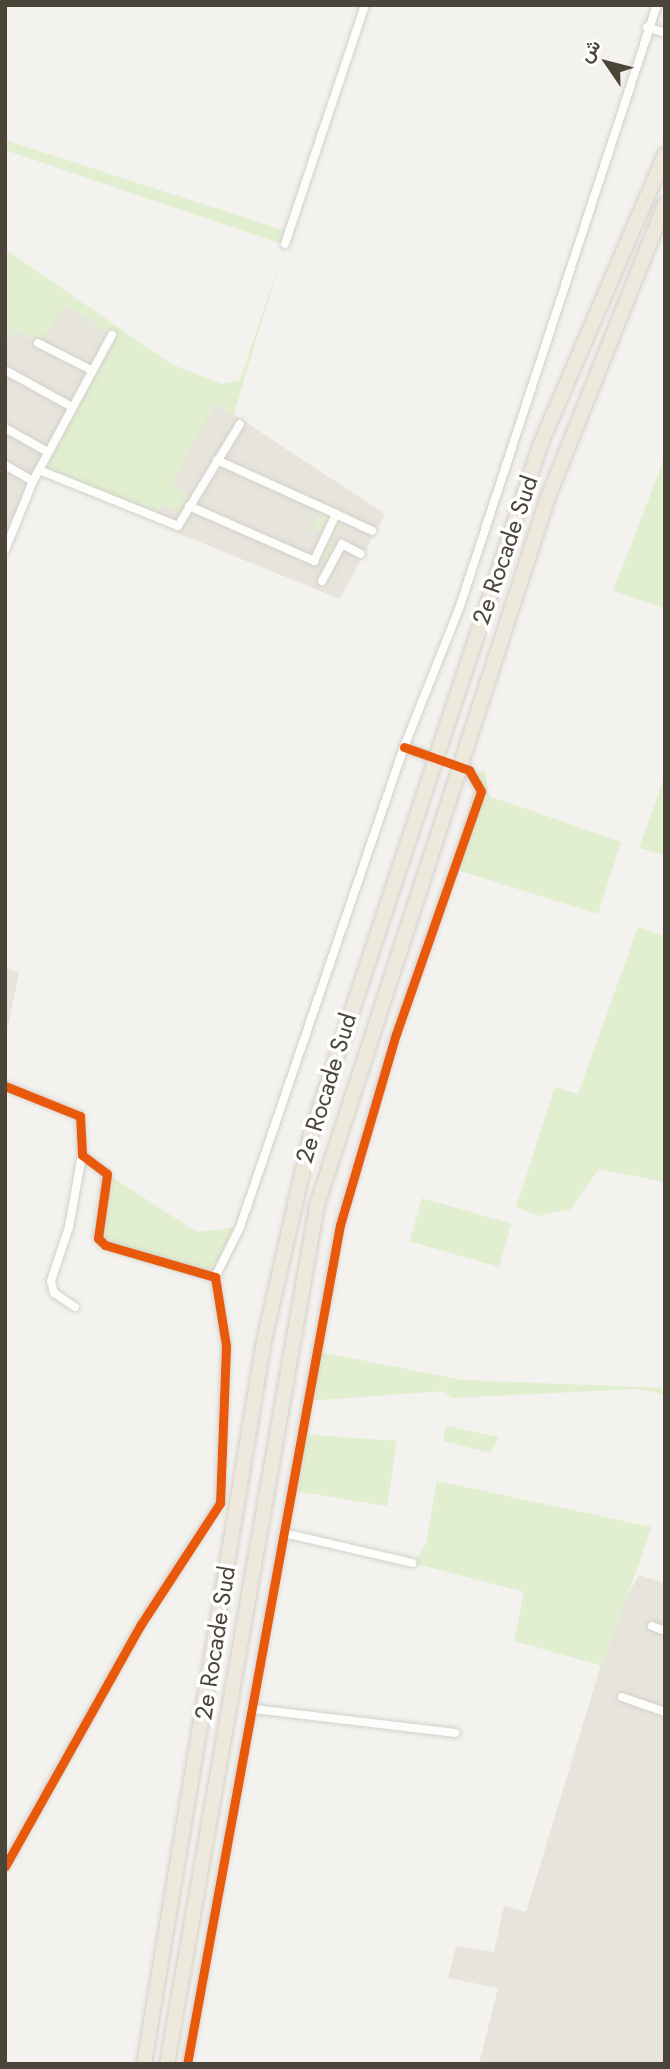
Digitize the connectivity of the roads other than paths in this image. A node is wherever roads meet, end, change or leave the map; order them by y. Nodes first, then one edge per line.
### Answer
1 (365, 5) edge
2 (657, 5) edge
3 (647, 26) junction
4 (665, 33) edge
5 (665, 155) edge
6 (665, 205) edge
7 (285, 244) dead end
8 (111, 335) dead end
9 (38, 343) dead end
10 (5, 370) edge
11 (92, 370) junction
12 (72, 407) junction
13 (240, 424) dead end
14 (5, 428) edge
15 (48, 452) junction
16 (217, 460) junction
17 (5, 465) edge
18 (39, 470) junction
19 (33, 481) junction
20 (189, 506) junction
21 (336, 514) junction
22 (372, 531) dead end
23 (6, 544) edge
24 (361, 554) dead end
25 (316, 557) junction
26 (331, 564) junction
27 (322, 581) dead end
28 (404, 747) junction
29 (426, 755) tunnel mouth
30 (469, 770) dead end
31 (5, 1086) edge
32 (82, 1155) junction
33 (215, 1278) junction
34 (75, 1307) dead end
35 (284, 1533) junction
36 (414, 1563) dead end
37 (652, 1626) dead end
38 (665, 1630) edge
39 (622, 1697) dead end
40 (254, 1709) junction
41 (665, 1712) edge
42 (456, 1733) dead end
43 (5, 1866) edge
44 (144, 2064) edge
45 (167, 2064) edge
46 (187, 2064) edge

1 - 7 street
2 - 3 street
3 - 4 street
3 - 28 street
5 - 44 highway, 2e Rocade Sud
6 - 45 highway, 2e Rocade Sud
8 - 11 street
9 - 11 street
10 - 12 street
11 - 12 street
12 - 15 street
13 - 16 street
14 - 15 street
15 - 18 street
16 - 20 street
16 - 21 street
17 - 19 street
18 - 19 street
18 - 20 street
19 - 23 street
20 - 25 street
21 - 22 street
21 - 25 street
24 - 26 street
25 - 26 street
26 - 27 street
28 - 29 street
28 - 33 street
30 - 35 street
31 - 32 street
32 - 33 street
32 - 34 street
33 - 43 street
35 - 36 street
35 - 40 street
37 - 38 street
39 - 41 street
40 - 42 street
40 - 46 street

